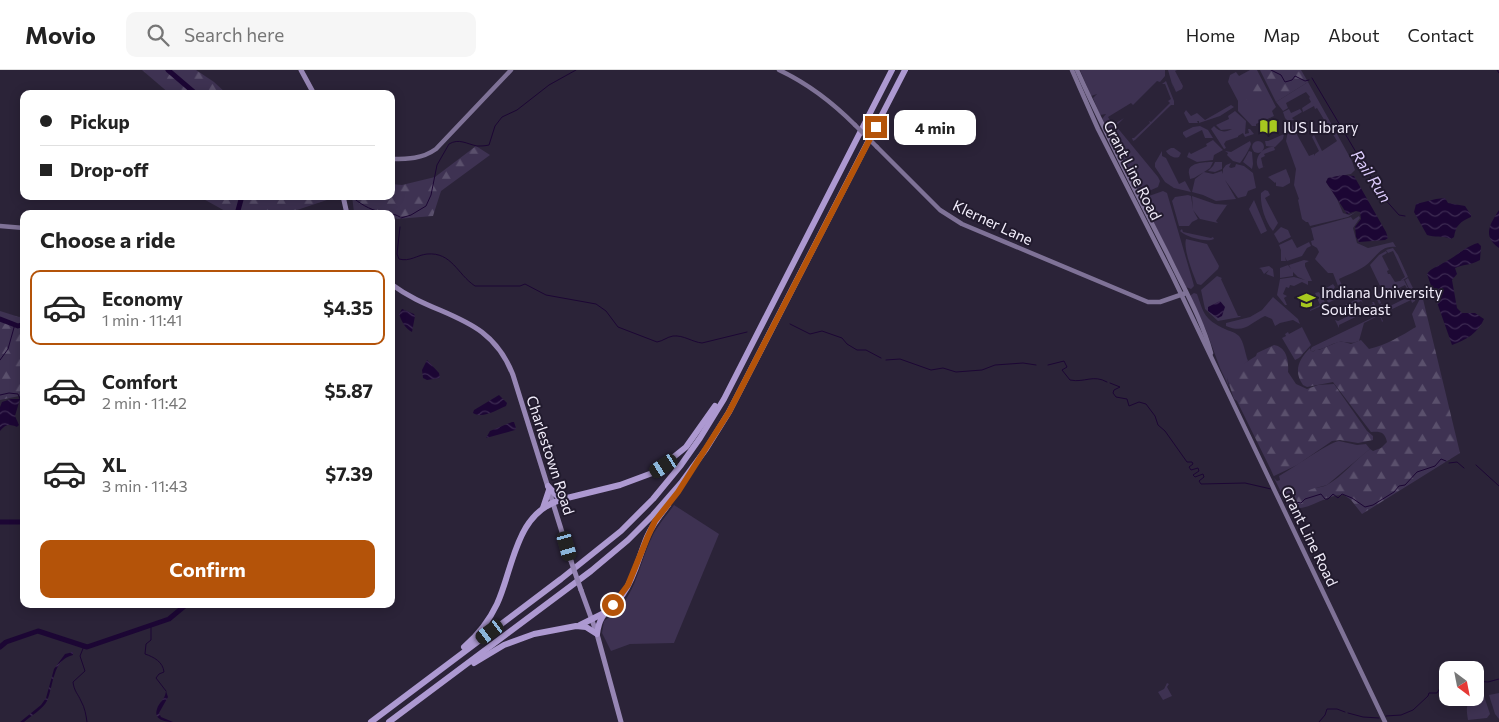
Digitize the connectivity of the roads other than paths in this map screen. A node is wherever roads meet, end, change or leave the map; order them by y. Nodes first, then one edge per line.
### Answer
1 (301, 70) edge
2 (511, 70) edge
3 (779, 70) edge
4 (892, 70) edge
5 (905, 70) edge
6 (909, 70) edge
7 (1072, 70) edge
8 (1077, 70) edge
9 (312, 90) edge
10 (891, 97) junction
11 (395, 159) edge
12 (0, 226) edge
13 (20, 228) edge
14 (395, 287) edge
15 (1184, 294) junction
16 (749, 350) junction
17 (694, 467) junction
18 (549, 488) junction
19 (567, 498) junction
20 (553, 503) junction
21 (542, 510) junction
22 (605, 612) junction
23 (591, 620) junction
24 (576, 626) junction
25 (597, 634) junction
26 (414, 689) junction
27 (399, 715) junction
28 (370, 722) edge
29 (389, 722) edge
30 (621, 722) edge
31 (1385, 722) edge

1 - 9 main road
2 - 11 main road
3 - 15 main road, Klerner Lane, bridge
4 - 16 highway
5 - 10 highway
6 - 10 highway
7 - 15 main road, Grant Line Road
8 - 15 main road, Grant Line Road
10 - 17 highway
12 - 13 main road
14 - 18 main road, Charlestown Road
15 - 31 main road, Grant Line Road
16 - 19 highway
16 - 26 highway
17 - 22 highway
17 - 27 highway
18 - 19 highway
18 - 20 main road, Charlestown Road
18 - 21 highway
19 - 20 highway
20 - 21 highway
20 - 23 main road, Charlestown Road, bridge
21 - 26 highway
22 - 23 highway
22 - 25 highway
23 - 24 highway
23 - 25 main road, Charlestown Road
24 - 25 highway
24 - 27 highway
25 - 30 main road, Charlestown Road
26 - 28 highway
27 - 29 highway

